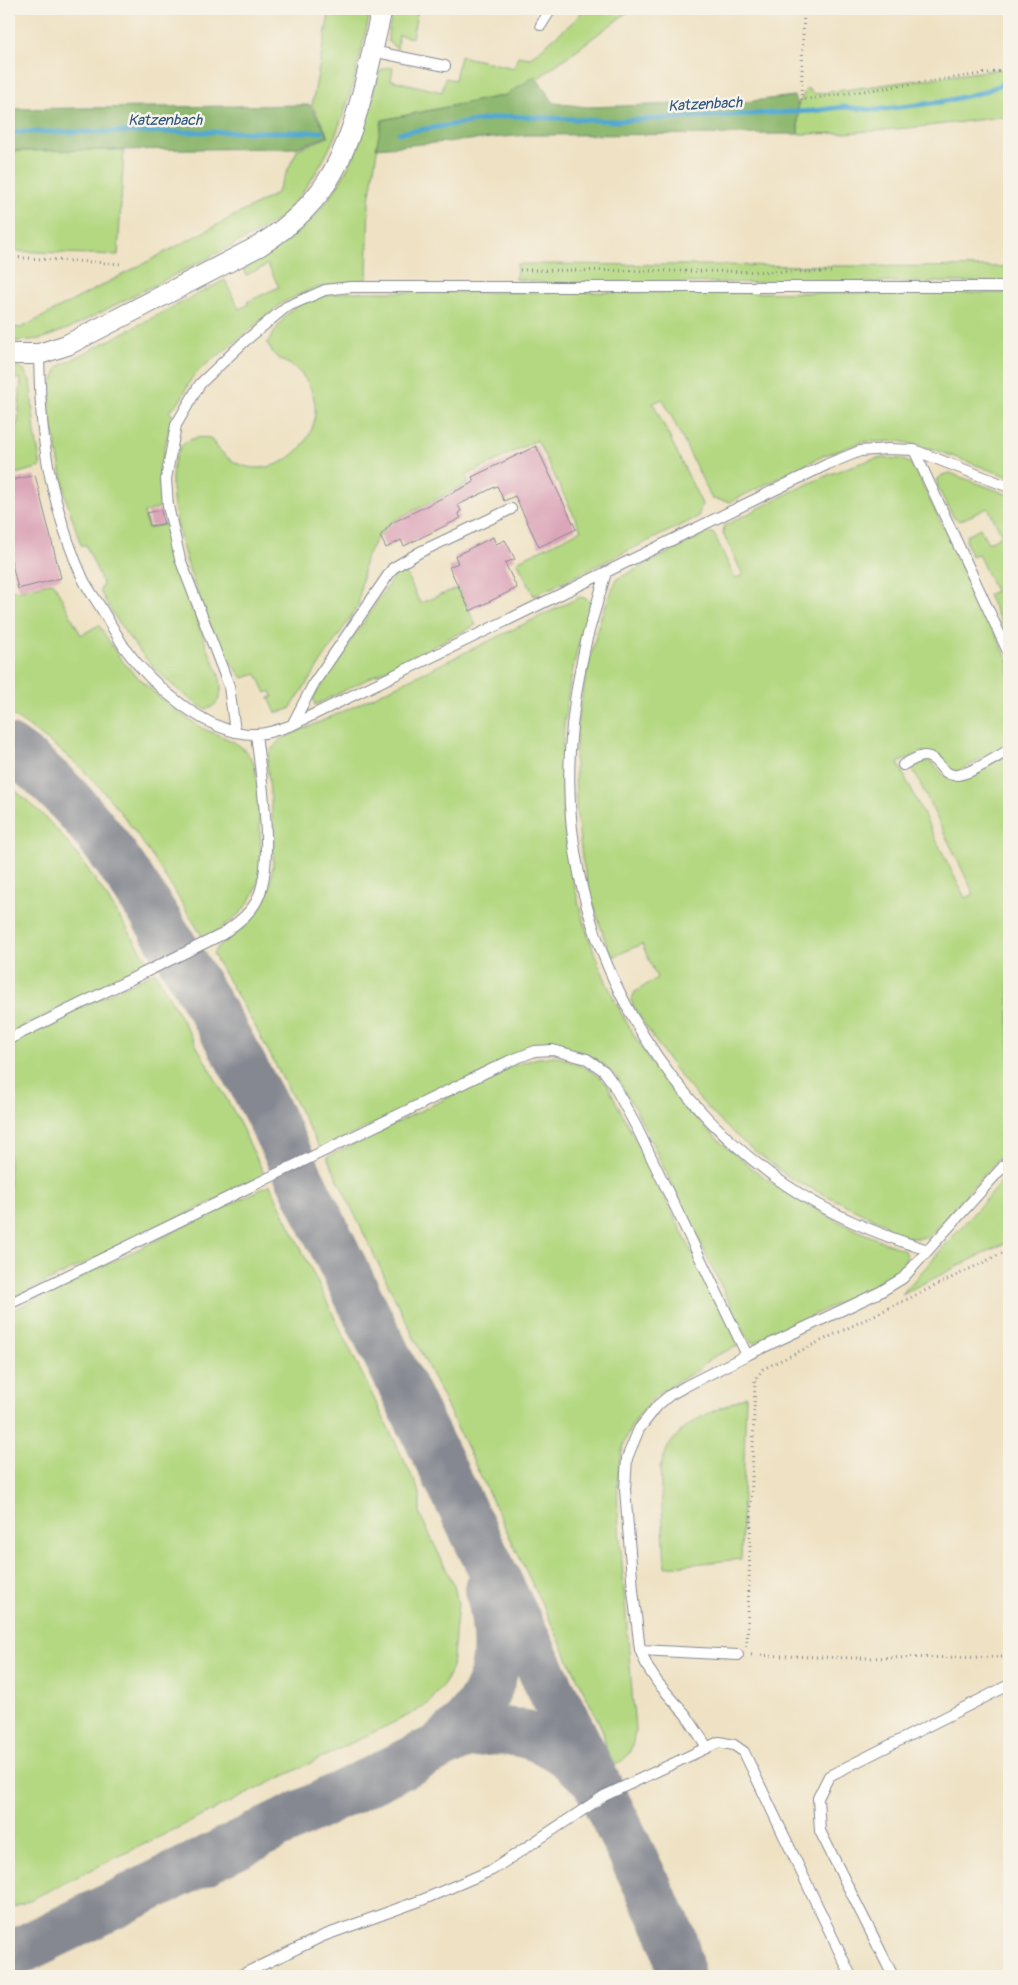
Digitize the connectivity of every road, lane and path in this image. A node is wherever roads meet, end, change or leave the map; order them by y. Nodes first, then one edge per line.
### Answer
1 (382, 9) edge
2 (551, 9) edge
3 (804, 9) edge
4 (541, 25) dead end
5 (372, 51) junction
6 (445, 66) dead end
7 (1009, 70) edge
8 (9, 257) edge
9 (122, 264) dead end
10 (520, 270) dead end
11 (839, 272) dead end
12 (1009, 287) edge
13 (9, 354) edge
14 (39, 354) junction
15 (914, 450) junction
16 (1009, 487) edge
17 (511, 509) dead end
18 (606, 572) junction
19 (1009, 654) edge
20 (292, 725) junction
21 (235, 732) junction
22 (256, 734) junction
23 (1009, 750) edge
24 (903, 765) dead end
25 (9, 1039) edge
26 (1009, 1160) edge
27 (928, 1250) junction
28 (1009, 1250) edge
29 (9, 1304) edge
30 (747, 1355) junction
31 (640, 1650) junction
32 (738, 1655) dead end
33 (1009, 1657) edge
34 (1009, 1685) edge
35 (707, 1747) junction
36 (239, 1976) edge
37 (851, 1976) edge
38 (893, 1976) edge

1 - 5 street
2 - 4 lane
3 - 7 path
5 - 6 lane
5 - 14 street
8 - 9 path
10 - 11 path
12 - 21 lane
13 - 14 street
14 - 21 lane
15 - 16 lane
15 - 18 lane
15 - 19 lane
17 - 20 lane
18 - 20 lane
18 - 27 lane
20 - 22 lane
21 - 22 lane
22 - 25 lane
23 - 24 lane
26 - 27 lane
27 - 30 lane
28 - 33 path
29 - 30 lane
30 - 31 lane
31 - 32 lane
31 - 35 lane
34 - 38 lane
35 - 36 lane
35 - 37 lane

